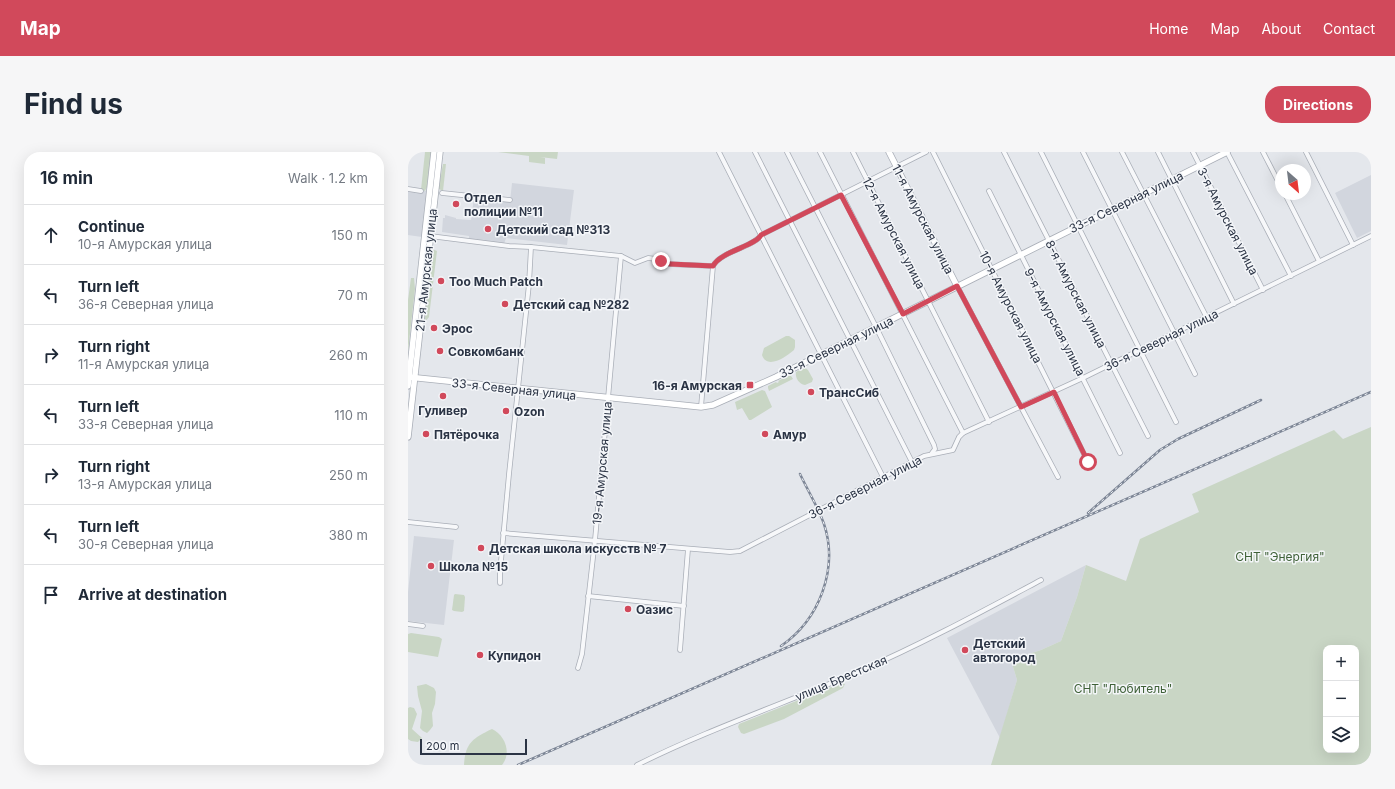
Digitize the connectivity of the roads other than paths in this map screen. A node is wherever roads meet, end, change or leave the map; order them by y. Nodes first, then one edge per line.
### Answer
1 (434, 152) edge
2 (440, 152) edge
3 (719, 152) edge
4 (755, 152) edge
5 (787, 152) edge
6 (820, 152) edge
7 (853, 152) edge
8 (889, 152) edge
9 (926, 152) edge
10 (933, 152) edge
11 (1004, 152) edge
12 (1042, 152) edge
13 (1082, 152) edge
14 (1122, 152) edge
15 (1158, 152) edge
16 (1193, 152) edge
17 (1227, 152) edge
18 (1263, 152) edge
19 (1306, 152) edge
20 (1200, 165) junction
21 (897, 167) junction
22 (1275, 175) edge
23 (1172, 179) junction
24 (868, 181) junction
25 (408, 189) edge
26 (420, 191) dead end
27 (989, 191) dead end
28 (442, 193) dead end
29 (1143, 194) junction
30 (841, 195) junction
31 (510, 200) dead end
32 (1288, 200) edge
33 (815, 208) junction
34 (1111, 209) junction
35 (789, 220) junction
36 (1078, 225) junction
37 (761, 235) junction
38 (430, 236) junction
39 (1371, 236) edge
40 (1049, 240) junction
41 (1353, 245) junction
42 (531, 247) junction
43 (1020, 254) junction
44 (621, 256) junction
45 (1319, 261) junction
46 (713, 266) junction
47 (991, 269) junction
48 (1291, 276) junction
49 (957, 286) junction
50 (1262, 290) junction
51 (928, 301) junction
52 (1234, 304) junction
53 (903, 314) junction
54 (1207, 318) junction
55 (876, 327) junction
56 (1175, 333) junction
57 (849, 340) junction
58 (1141, 349) junction
59 (822, 354) junction
60 (1112, 364) junction
61 (1195, 374) dead end
62 (411, 378) edge
63 (1083, 378) junction
64 (408, 386) edge
65 (518, 389) junction
66 (1054, 392) junction
67 (608, 398) junction
68 (701, 407) junction
69 (1021, 407) junction
70 (409, 422) edge
71 (989, 422) junction
72 (1176, 422) dead end
73 (962, 433) junction
74 (1148, 436) dead end
75 (408, 437) edge
76 (932, 453) junction
77 (1120, 453) dead end
78 (912, 462) junction
79 (1088, 462) dead end
80 (883, 477) junction
81 (1058, 477) dead end
82 (408, 522) edge
83 (456, 527) dead end
84 (503, 532) junction
85 (595, 540) junction
86 (688, 548) junction
87 (1041, 580) dead end
88 (500, 584) dead end
89 (588, 596) junction
90 (684, 606) junction
91 (408, 624) edge
92 (423, 626) dead end
93 (680, 650) dead end
94 (578, 668) dead end
95 (637, 765) edge

1 - 62 street, 21-я Амурская улица
2 - 38 street, 21-я Амурская улица
3 - 37 street
4 - 35 street
5 - 33 street
6 - 30 street
7 - 24 street, 12-я Амурская улица
8 - 21 street, 11-я Амурская улица
9 - 21 street
10 - 47 street, 10-я Амурская улица
11 - 40 street, 8-я Амурская улица
12 - 36 street
13 - 34 street
14 - 29 street
15 - 23 street
16 - 20 street, 3-я Амурская улица
17 - 20 street, 33-я Северная улица
17 - 48 street
18 - 22 street
19 - 41 street
20 - 23 street, 33-я Северная улица
20 - 50 street, 3-я Амурская улица
21 - 24 street
21 - 49 street, 11-я Амурская улица
23 - 29 street, 33-я Северная улица
23 - 52 street
24 - 30 street
24 - 51 street, 12-я Амурская улица
25 - 26 street
27 - 43 street, 9-я Амурская улица
28 - 31 street
29 - 34 street, 33-я Северная улица
29 - 54 street
30 - 33 street
30 - 53 street
32 - 45 street
33 - 35 street
33 - 55 street
34 - 36 street, 33-я Северная улица
34 - 56 street
35 - 37 street
35 - 57 street
36 - 40 street, 33-я Северная улица
36 - 58 street
37 - 46 street
37 - 59 street
38 - 42 street
38 - 62 street, 21-я Амурская улица
39 - 41 street, 36-я Северная улица
40 - 43 street, 33-я Северная улица
40 - 60 street, 8-я Амурская улица
41 - 45 street, 36-я Северная улица
42 - 44 street
42 - 65 street
43 - 47 street, 33-я Северная улица
43 - 63 street, 9-я Амурская улица
44 - 46 street
44 - 67 street, 19-я Амурская улица
45 - 48 street, 36-я Северная улица
46 - 68 street
47 - 49 street, 33-я Северная улица
47 - 66 street, 10-я Амурская улица
48 - 50 street, 36-я Северная улица
49 - 51 street, 33-я Северная улица
49 - 69 street, 11-я Амурская улица
50 - 52 street, 36-я Северная улица
51 - 53 street, 33-я Северная улица
51 - 71 street, 12-я Амурская улица
52 - 54 street, 36-я Северная улица
53 - 55 street, 33-я Северная улица
53 - 73 street
54 - 56 street, 36-я Северная улица
55 - 57 street, 33-я Северная улица
55 - 76 street
56 - 58 street, 36-я Северная улица
56 - 61 street
57 - 59 street, 33-я Северная улица
57 - 78 street
58 - 60 street, 36-я Северная улица
58 - 72 street
59 - 68 street, 33-я Северная улица
59 - 80 street
60 - 63 street, 36-я Северная улица
60 - 74 street, 8-я Амурская улица
62 - 64 street, 21-я Амурская улица
62 - 65 street, 33-я Северная улица
62 - 70 street, 21-я Амурская улица
63 - 66 street, 36-я Северная улица
63 - 77 street, 9-я Амурская улица
65 - 67 street, 33-я Северная улица
65 - 84 street
66 - 69 street, 36-я Северная улица
66 - 79 street, 10-я Амурская улица
67 - 68 street, 33-я Северная улица
67 - 85 street, 19-я Амурская улица
69 - 71 street, 36-я Северная улица
69 - 81 street, 11-я Амурская улица
70 - 75 street, 21-я Амурская улица
71 - 73 street, 36-я Северная улица
73 - 76 street, 36-я Северная улица
76 - 78 street, 36-я Северная улица
78 - 80 street, 36-я Северная улица
80 - 86 street, 36-я Северная улица
82 - 83 street
84 - 85 street, 36-я Северная улица
84 - 88 street
85 - 86 street, 36-я Северная улица
85 - 89 street, 19-я Амурская улица
86 - 90 street
87 - 95 street, улица Брестская
89 - 90 street
89 - 94 street, 19-я Амурская улица
90 - 93 street
91 - 92 street

